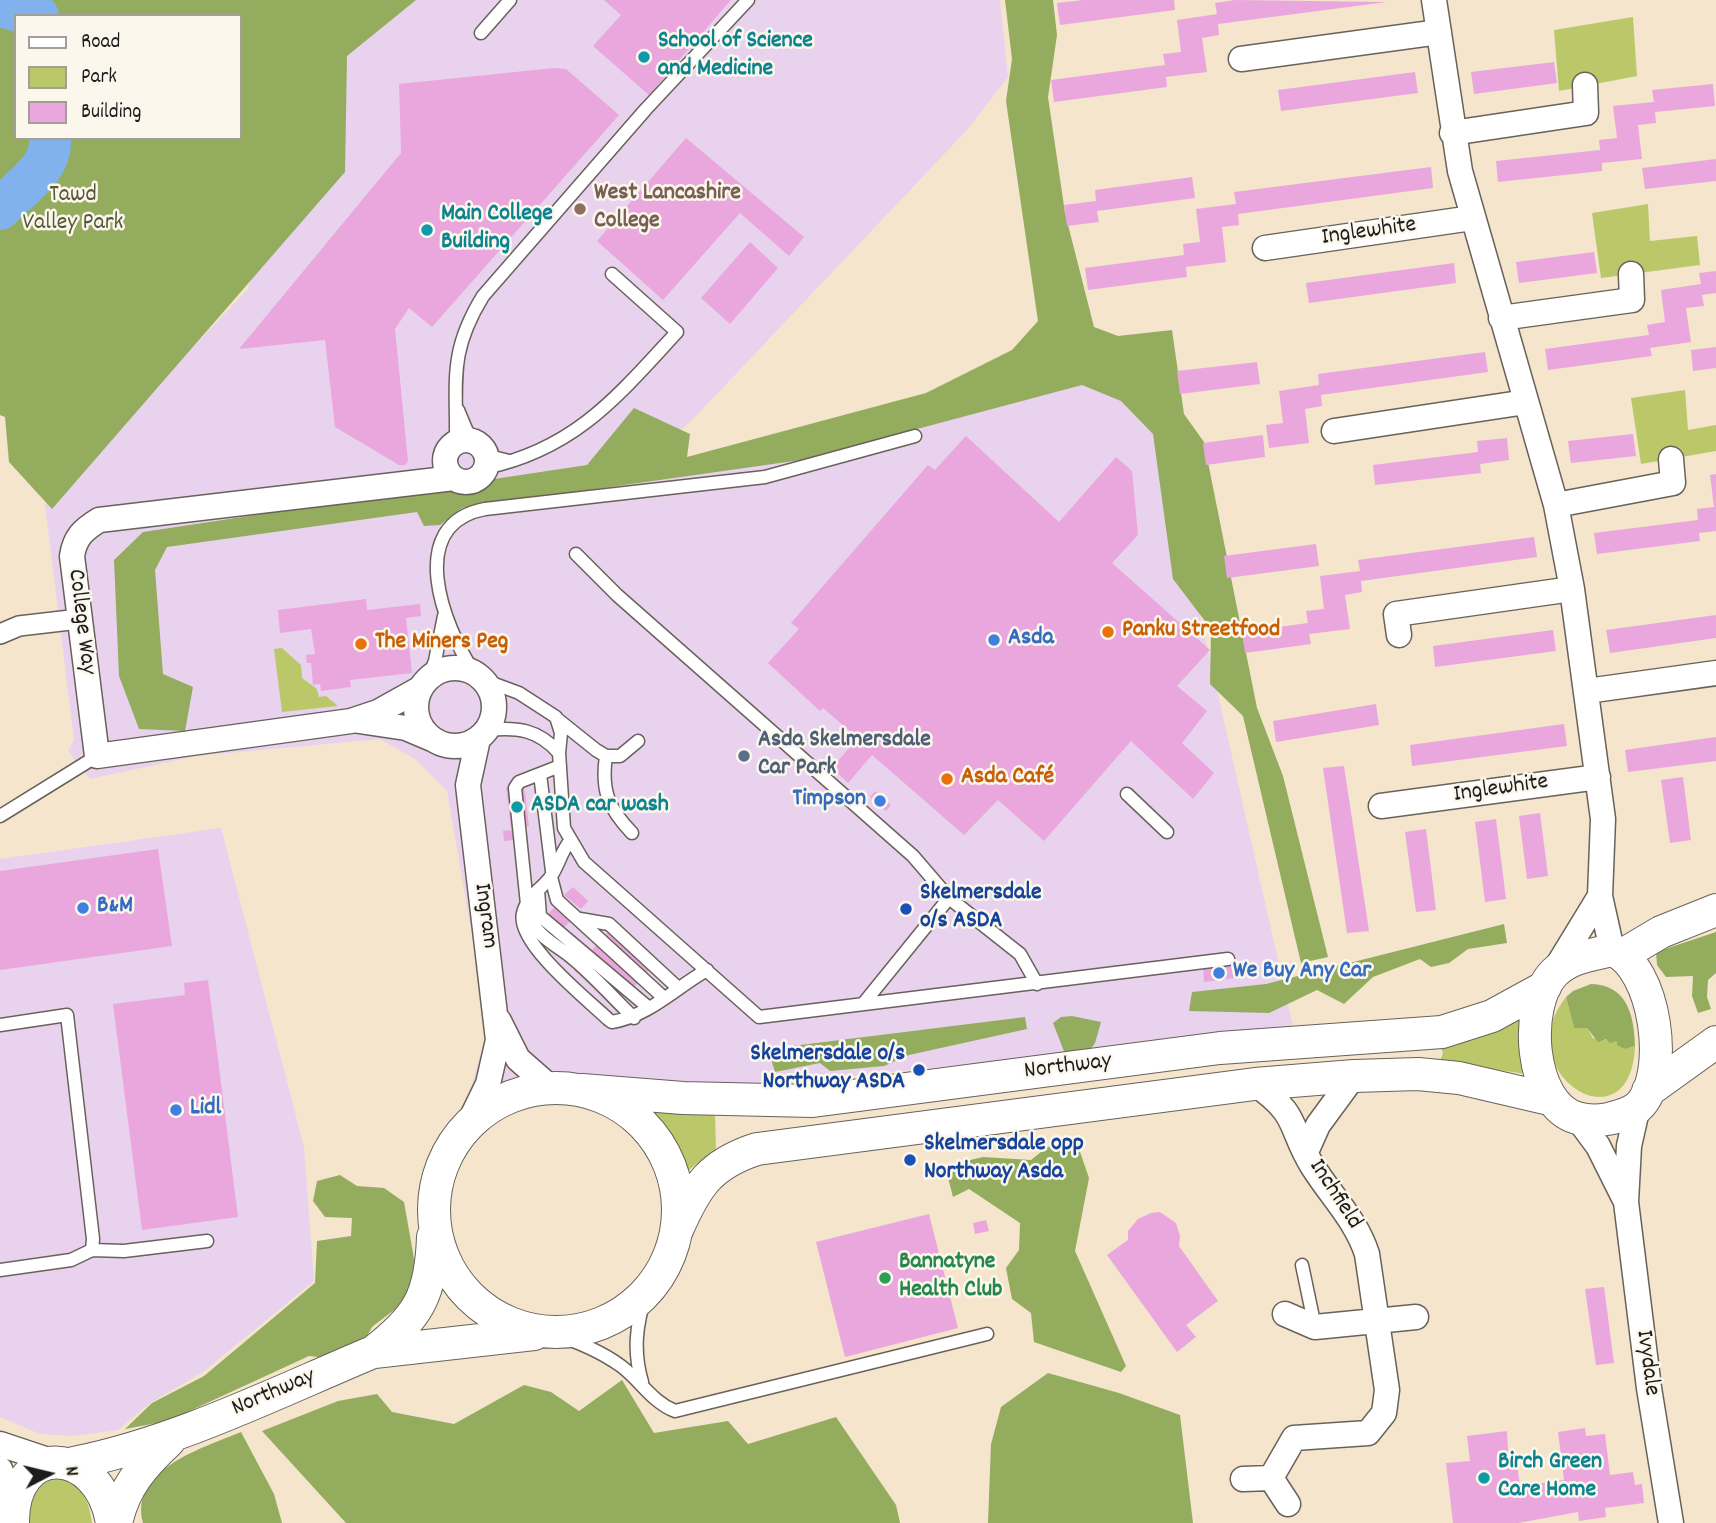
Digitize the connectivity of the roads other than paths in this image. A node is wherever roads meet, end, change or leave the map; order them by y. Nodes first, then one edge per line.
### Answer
1 (510, 0) edge
2 (748, 0) edge
3 (1434, 0) edge
4 (1439, 32) junction
5 (481, 33) dead end
6 (1241, 59) dead end
7 (1585, 85) dead end
8 (1452, 133) junction
9 (1472, 218) junction
10 (1265, 248) dead end
11 (612, 274) dead end
12 (1631, 274) dead end
13 (1501, 318) junction
14 (1525, 402) junction
15 (1334, 431) dead end
16 (915, 436) dead end
17 (466, 458) junction
18 (1671, 458) dead end
19 (1556, 505) junction
20 (576, 554) dead end
21 (1572, 589) junction
22 (444, 616) junction
23 (79, 619) junction
24 (0, 634) edge
25 (1399, 635) dead end
26 (1716, 673) edge
27 (479, 676) junction
28 (424, 684) junction
29 (1587, 691) junction
30 (556, 718) junction
31 (351, 721) junction
32 (482, 735) junction
33 (638, 741) dead end
34 (438, 742) junction
35 (606, 756) junction
36 (97, 757) junction
37 (560, 759) junction
38 (540, 774) junction
39 (1598, 777) junction
40 (1127, 794) dead end
41 (1395, 797) dead end
42 (470, 815) junction
43 (0, 816) edge
44 (1167, 832) dead end
45 (632, 833) dead end
46 (570, 841) junction
47 (552, 876) junction
48 (533, 894) junction
49 (1600, 896) junction
50 (949, 898) junction
51 (1716, 910) edge
52 (578, 919) junction
53 (1618, 952) junction
54 (1228, 959) dead end
55 (708, 970) junction
56 (1549, 981) junction
57 (1037, 984) junction
58 (677, 987) junction
59 (664, 998) junction
60 (863, 1004) junction
61 (649, 1008) junction
62 (498, 1017) junction
63 (634, 1018) junction
64 (0, 1025) edge
65 (1716, 1042) edge
66 (1354, 1076) junction
67 (1255, 1084) junction
68 (551, 1088) junction
69 (582, 1090) junction
70 (1549, 1098) junction
71 (1643, 1099) junction
72 (1578, 1119) junction
73 (468, 1125) junction
74 (1306, 1152) junction
75 (1626, 1202) junction
76 (434, 1219) junction
77 (677, 1230) junction
78 (206, 1241) dead end
79 (92, 1250) junction
80 (1302, 1265) dead end
81 (0, 1270) edge
82 (646, 1294) junction
83 (1285, 1314) dead end
84 (1416, 1317) dead end
85 (1377, 1321) junction
86 (1315, 1327) junction
87 (547, 1333) junction
88 (986, 1334) dead end
89 (373, 1353) junction
90 (642, 1383) junction
91 (178, 1434) junction
92 (0, 1444) edge
93 (66, 1463) junction
94 (0, 1469) edge
95 (1271, 1478) junction
96 (1243, 1479) dead end
97 (1288, 1504) dead end
98 (10, 1516) edge
99 (114, 1523) edge
100 (1671, 1523) edge

1 - 5 lane
2 - 17 lane
3 - 4 street
4 - 6 street
4 - 8 street
7 - 8 street
8 - 9 street
9 - 10 street, Inglewhite
9 - 13 street
11 - 17 lane
12 - 13 street
13 - 14 street
14 - 15 street
14 - 19 street
16 - 22 lane
17 - 23 street, College Way
18 - 19 street
19 - 21 street
20 - 50 lane
21 - 25 street
21 - 29 street
22 - 27 lane
22 - 28 lane
23 - 24 street
23 - 36 street, College Way
26 - 29 street
27 - 28 street
27 - 30 lane
27 - 32 street
28 - 31 street
28 - 34 street
29 - 39 street
30 - 35 lane
30 - 37 lane
31 - 34 street
31 - 36 street
32 - 34 street
32 - 37 lane
32 - 42 street, Ingram
33 - 35 lane
34 - 42 street, Ingram
35 - 45 lane
36 - 43 lane
37 - 38 lane
37 - 46 lane
38 - 47 lane
38 - 48 lane
39 - 41 street, Inglewhite
39 - 49 street
40 - 44 lane
42 - 62 street, Ingram
46 - 47 lane
46 - 55 lane
47 - 48 lane
47 - 52 lane
48 - 61 lane
48 - 63 lane
48 - 63 lane
49 - 53 street
49 - 56 street
50 - 57 lane
50 - 60 lane
51 - 53 street
52 - 58 lane
52 - 59 lane
53 - 56 street
53 - 71 street
54 - 57 lane
55 - 58 lane
55 - 60 lane
56 - 69 street, Northway
56 - 70 street
57 - 60 lane
58 - 59 lane
59 - 61 lane
61 - 63 lane
62 - 68 street, Ingram
62 - 73 street, Ingram
64 - 79 lane
65 - 71 street
66 - 67 street, Northway
66 - 70 street, Northway
66 - 74 street, Inchfield
67 - 74 street, Inchfield
67 - 77 street, Northway
68 - 69 street
68 - 73 street
69 - 77 street
70 - 72 street
71 - 72 street
71 - 75 street, Ivydale
72 - 75 street, Ivydale
73 - 76 street
74 - 85 street, Inchfield
75 - 100 street, Ivydale
76 - 87 street
76 - 89 street, Northway
77 - 82 street
78 - 79 lane
79 - 81 lane
80 - 86 lane
82 - 87 street
82 - 90 lane
83 - 86 street
84 - 85 street
85 - 86 street
85 - 95 street, Inchfield
87 - 89 street, Northway
87 - 90 lane
88 - 90 lane
89 - 91 street, Northway
91 - 93 street, Northway
91 - 99 street, Northway
92 - 93 street
93 - 98 street, Northway
93 - 99 street
94 - 98 street
95 - 96 street
95 - 97 street

